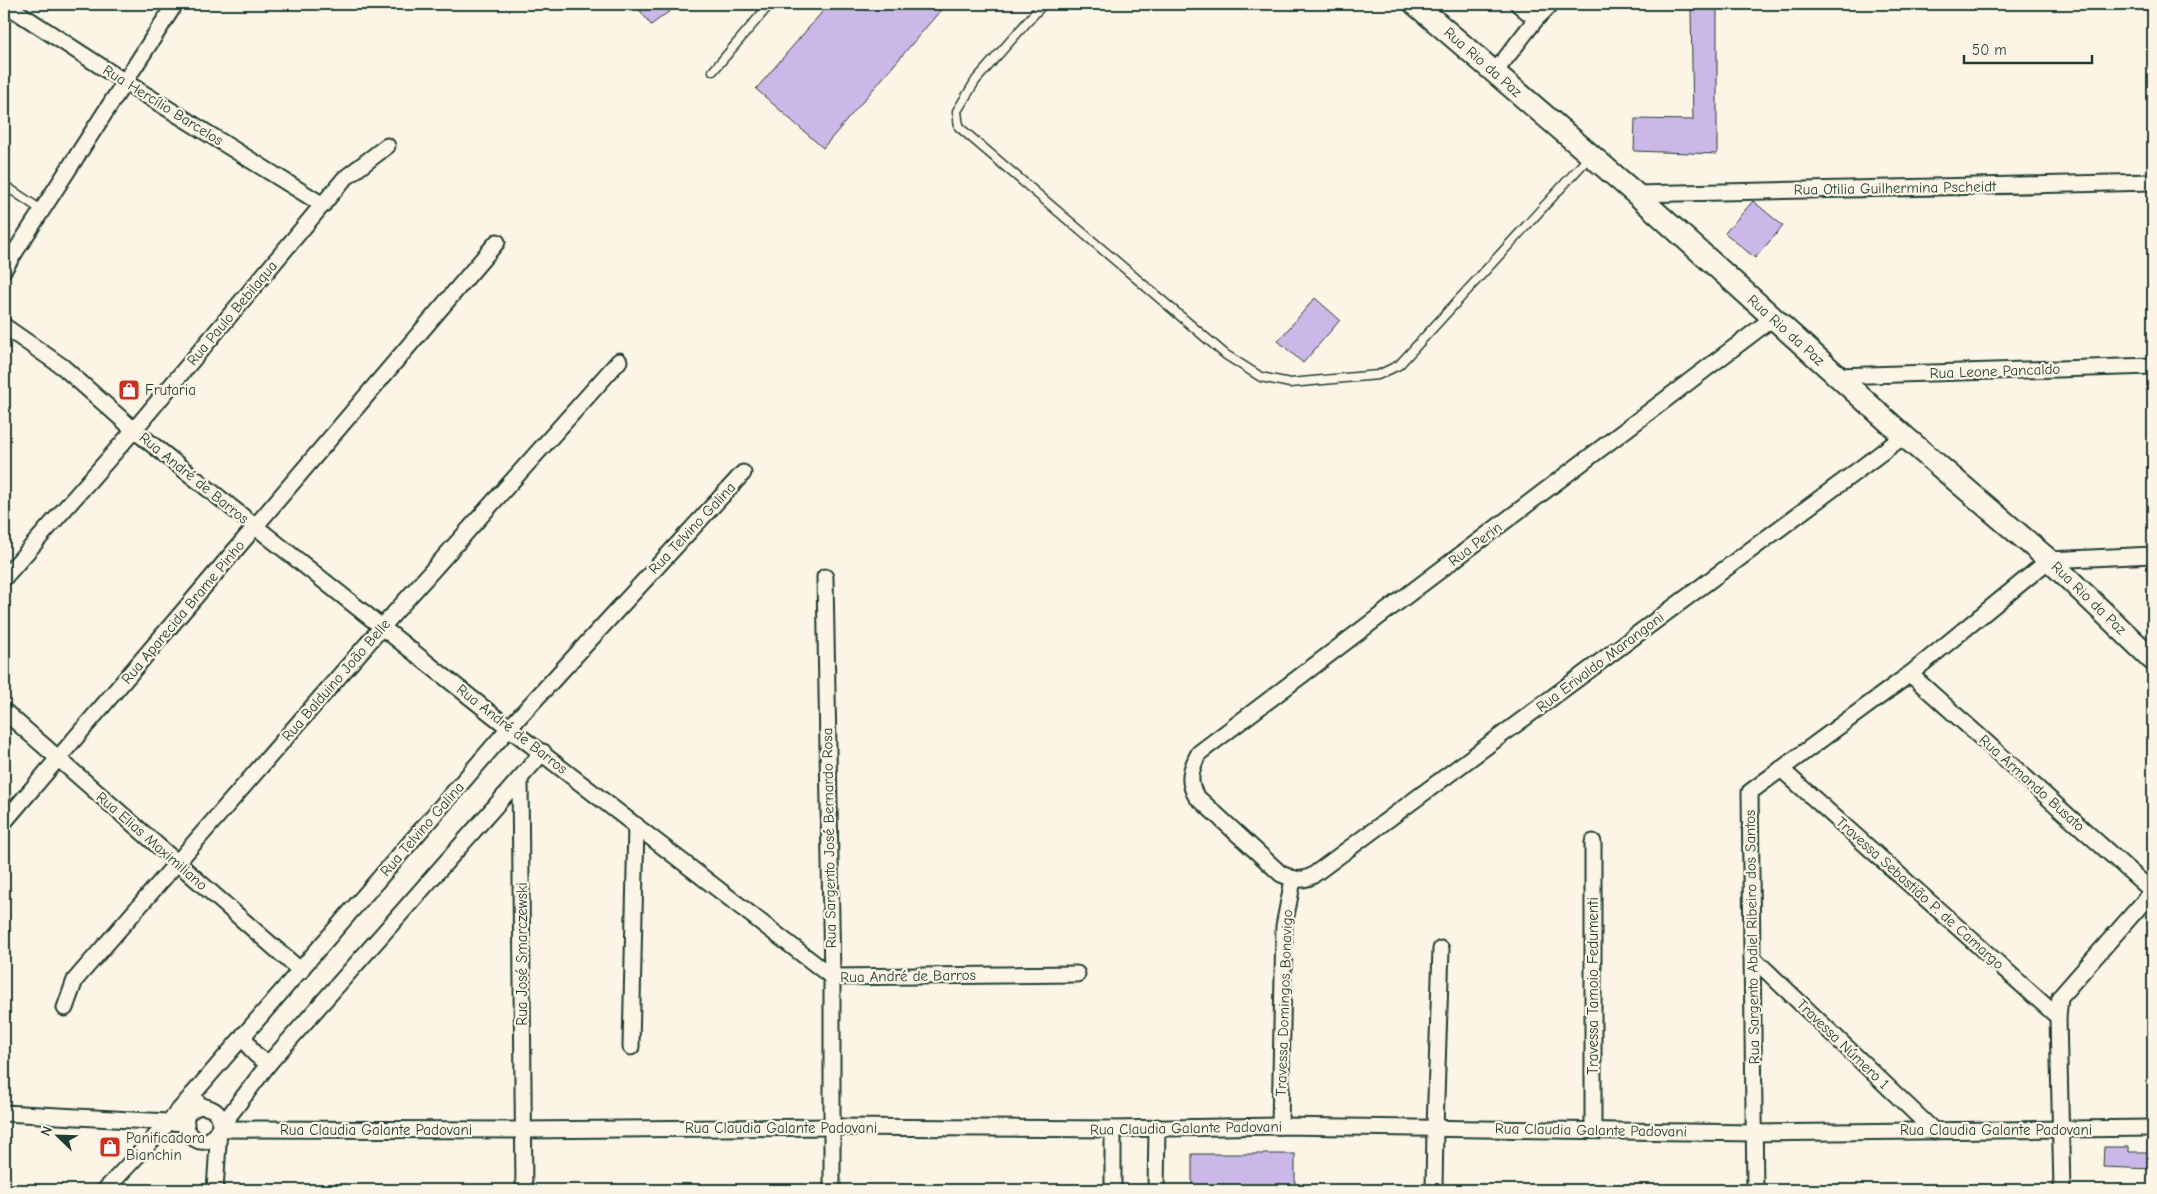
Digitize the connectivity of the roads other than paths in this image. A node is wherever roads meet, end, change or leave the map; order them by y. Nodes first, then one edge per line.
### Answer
1 (5, 4) edge
2 (175, 4) edge
3 (770, 4) edge
4 (1044, 4) edge
5 (1415, 4) edge
6 (1518, 4) edge
7 (1551, 4) edge
8 (1536, 19) junction
9 (713, 71) dead end
10 (1495, 72) junction
11 (125, 82) junction
12 (387, 146) dead end
13 (1591, 155) junction
14 (2153, 182) edge
15 (4, 185) edge
16 (1636, 194) junction
17 (323, 205) junction
18 (42, 211) junction
19 (497, 242) dead end
20 (4, 269) edge
21 (1773, 318) junction
22 (4, 326) edge
23 (619, 361) dead end
24 (2153, 366) edge
25 (1837, 376) junction
26 (134, 430) junction
27 (1904, 436) junction
28 (743, 473) dead end
29 (255, 527) junction
30 (2153, 555) edge
31 (2048, 560) junction
32 (825, 577) dead end
33 (4, 578) edge
34 (382, 627) junction
35 (2153, 660) edge
36 (1910, 674) junction
37 (4, 711) edge
38 (509, 728) junction
39 (542, 752) junction
40 (58, 758) junction
41 (1781, 769) junction
42 (520, 778) junction
43 (4, 822) edge
44 (636, 825) junction
45 (1593, 842) dead end
46 (176, 863) junction
47 (1293, 880) junction
48 (2153, 892) edge
49 (1441, 949) dead end
50 (1752, 957) junction
51 (301, 971) junction
52 (1077, 974) dead end
53 (832, 977) junction
54 (65, 1008) dead end
55 (2058, 1017) junction
56 (244, 1034) junction
57 (631, 1047) dead end
58 (270, 1062) junction
59 (197, 1101) junction
60 (4, 1113) edge
61 (169, 1122) junction
62 (186, 1123) junction
63 (1280, 1126) junction
64 (832, 1127) junction
65 (1157, 1127) junction
66 (1435, 1128) junction
67 (2153, 1128) edge
68 (1113, 1129) junction
69 (219, 1130) junction
70 (523, 1130) junction
71 (1593, 1130) junction
72 (2060, 1130) junction
73 (1934, 1131) junction
74 (1755, 1133) junction
75 (105, 1190) edge
76 (215, 1190) edge
77 (524, 1190) edge
78 (832, 1190) edge
79 (1113, 1190) edge
80 (1156, 1190) edge
81 (1434, 1190) edge
82 (1755, 1190) edge
83 (2062, 1190) edge

1 - 11 street, Rua Hercílio Barcelos
2 - 11 street
3 - 9 lane
4 - 13 lane
5 - 10 main road, Rua Rio da Paz
6 - 8 street
7 - 8 street
8 - 10 street
10 - 13 main road, Rua Rio da Paz
11 - 17 street, Rua Hercílio Barcelos
11 - 18 street
12 - 17 street, Rua Paulo Bebilaqua
13 - 16 main road, Rua Rio da Paz
14 - 16 street, Rua Otilia Guilhermina Pscheidt
15 - 18 lane
16 - 21 main road, Rua Rio da Paz
17 - 26 street, Rua Paulo Bebilaqua
18 - 20 street
19 - 29 street, Rua Aparecida Brame Pinho
21 - 25 main road, Rua Rio da Paz
21 - 47 street, Rua Perin
22 - 26 street, Rua André de Barros
23 - 34 street, Rua Balduino João Belle
24 - 25 street, Rua Leone Pancaldo
25 - 27 main road, Rua Rio da Paz
26 - 29 street, Rua André de Barros
26 - 33 street, Rua Paulo Bebilaqua
27 - 31 main road, Rua Rio da Paz
27 - 47 street, Rua Erivaldo Marangoni
28 - 38 street, Rua Telvino Galina
29 - 34 street, Rua André de Barros
29 - 40 street, Rua Aparecida Brame Pinho
30 - 31 street
31 - 35 main road, Rua Rio da Paz
31 - 36 street, Rua Sargento Abdiel Ribeiro dos Santos
32 - 53 street, Rua Sargento José Bernardo Rosa
34 - 38 street, Rua André de Barros
34 - 46 street, Rua Balduino João Belle
36 - 41 street, Rua Sargento Abdiel Ribeiro dos Santos
36 - 48 street, Rua Armando Busato
37 - 40 street, Rua Elias Maximiliano
38 - 39 street, Rua André de Barros
38 - 51 street, Rua Telvino Galina
39 - 42 street
39 - 44 street, Rua André de Barros
40 - 43 street, Rua Aparecida Brame Pinho
40 - 46 street, Rua Elias Maximiliano
41 - 50 street, Rua Sargento Abdiel Ribeiro dos Santos
41 - 55 street, Travessa Sebastião P. de Camargo
42 - 58 street
42 - 70 street, Rua José Smarczewski
44 - 53 street, Rua André de Barros
44 - 57 street
45 - 71 street, Travessa Tamoio Fedumenti
46 - 51 street, Rua Elias Maximiliano
46 - 54 street, Rua Balduino João Belle
47 - 63 street, Travessa Domingos Bonavigo
48 - 55 street
49 - 66 street
50 - 73 street, Travessa Número 1
50 - 74 street, Rua Sargento Abdiel Ribeiro dos Santos
51 - 56 street, Rua Telvino Galina
52 - 53 street, Rua André de Barros
53 - 64 street, Rua Sargento José Bernardo Rosa
55 - 72 street
56 - 58 street
56 - 59 street, Rua Telvino Galina
58 - 69 street
59 - 61 street, Rua Telvino Galina
59 - 62 street
59 - 69 street
60 - 61 street
61 - 62 street
61 - 75 street, Rua Telvino Galina
62 - 69 street, Rua Claudia Galante Padovani
63 - 65 street, Rua Claudia Galante Padovani
63 - 66 street, Rua Claudia Galante Padovani
64 - 68 street, Rua Claudia Galante Padovani
64 - 70 street, Rua Claudia Galante Padovani
64 - 78 street, Rua Sargento José Bernardo Rosa
65 - 68 street, Rua Claudia Galante Padovani
65 - 80 street
66 - 71 street, Rua Claudia Galante Padovani
66 - 81 street
67 - 72 street, Rua Claudia Galante Padovani
68 - 79 street
69 - 70 street, Rua Claudia Galante Padovani
69 - 76 street
70 - 77 street, Rua José Smarczewski
71 - 74 street, Rua Claudia Galante Padovani
72 - 73 street, Rua Claudia Galante Padovani
72 - 83 street
73 - 74 street, Rua Claudia Galante Padovani
74 - 82 street, Rua Sargento Abdiel Ribeiro dos Santos

